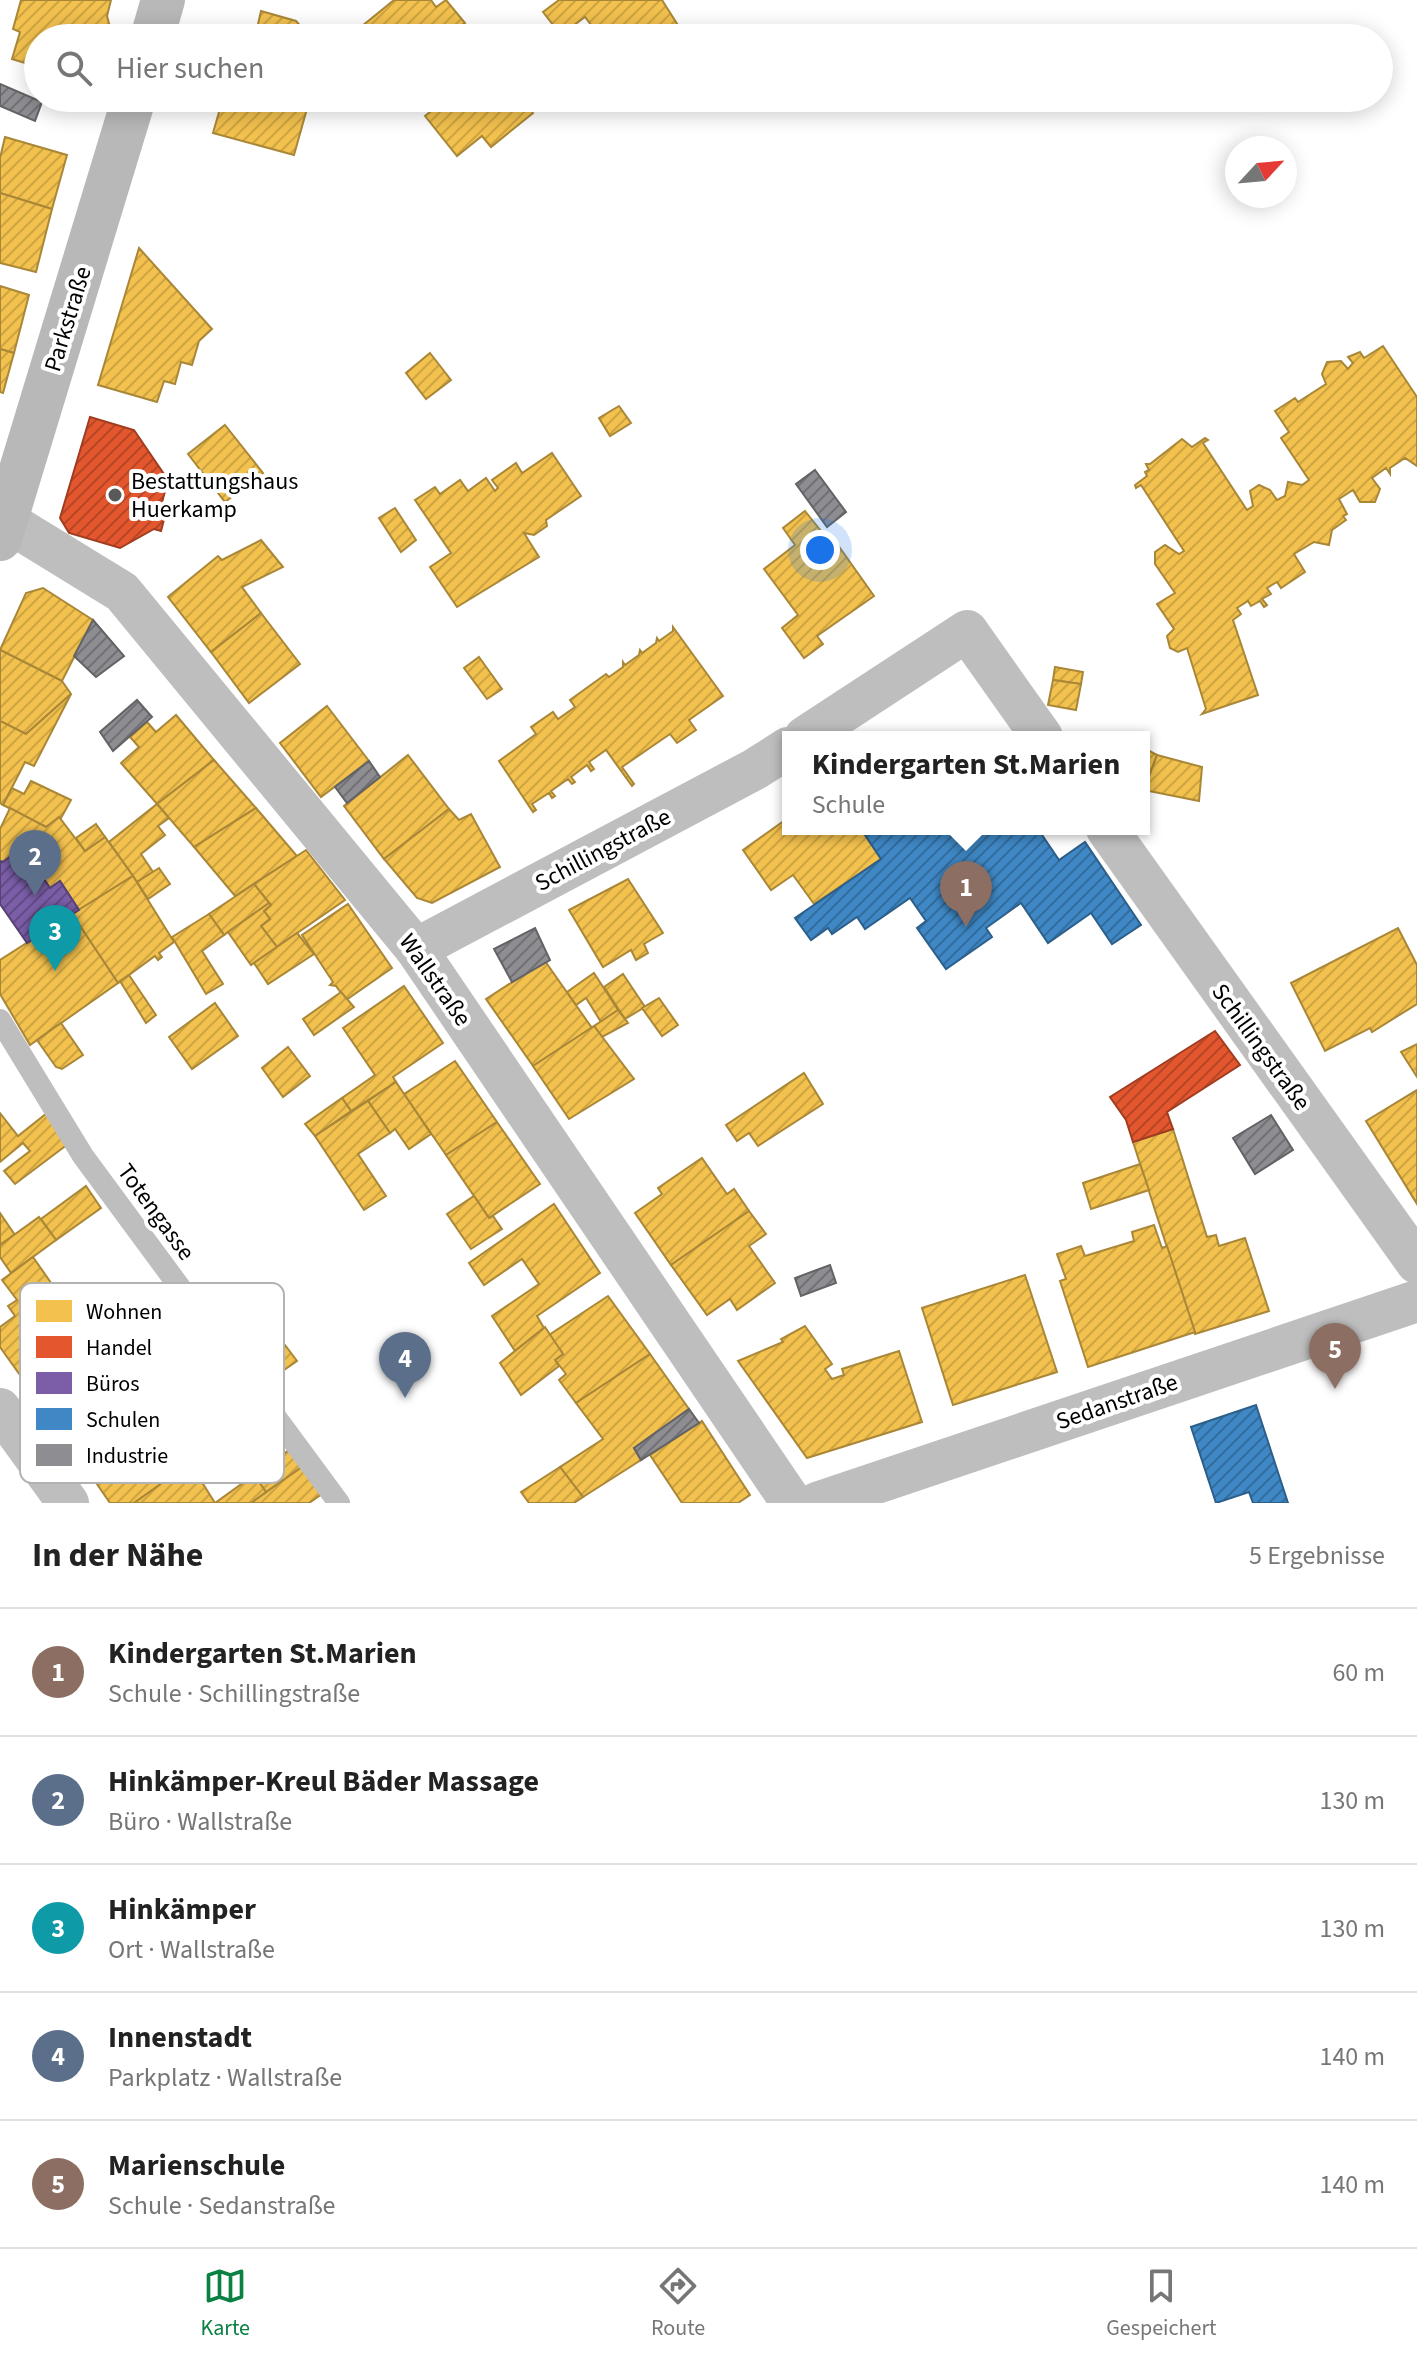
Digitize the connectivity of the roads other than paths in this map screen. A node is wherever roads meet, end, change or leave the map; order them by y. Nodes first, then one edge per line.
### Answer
1 (163, 0) edge
2 (156, 24) edge
3 (130, 112) edge
4 (4, 531) edge
5 (814, 731) edge
6 (1038, 731) edge
7 (782, 752) edge
8 (1111, 835) edge
9 (416, 949) junction
10 (0, 1020) edge
11 (1417, 1263) edge
12 (177, 1283) edge
13 (1417, 1301) edge
14 (0, 1409) edge
15 (284, 1428) edge
16 (20, 1437) edge
17 (54, 1483) edge
18 (68, 1503) edge
19 (339, 1503) edge
20 (792, 1503) edge
21 (817, 1503) edge

1 - 2 street
3 - 4 street, Parkstraße
4 - 9 street, Wallstraße
5 - 6 street
7 - 9 street, Schillingstraße
8 - 11 street, Schillingstraße
9 - 20 street, Wallstraße
10 - 12 lane, Totengasse
13 - 21 street, Sedanstraße
14 - 16 street
15 - 19 lane, Totengasse
17 - 18 street

